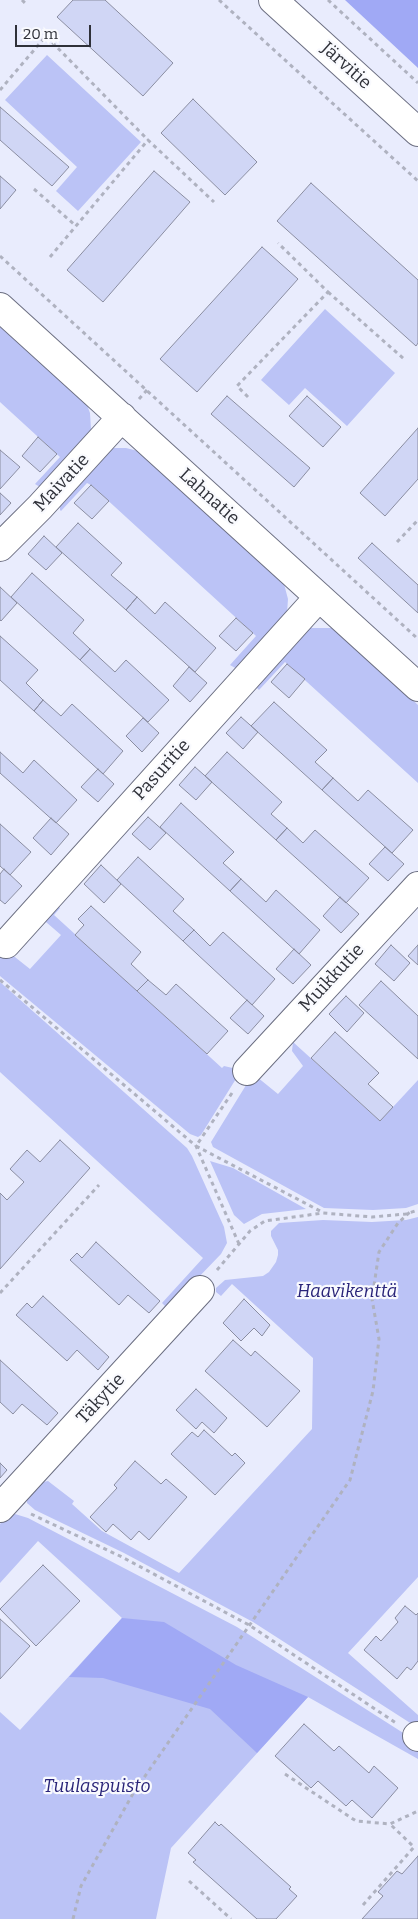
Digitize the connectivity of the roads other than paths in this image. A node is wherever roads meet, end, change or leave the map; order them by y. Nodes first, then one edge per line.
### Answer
1 (273, 0) edge
2 (418, 132) edge
3 (0, 307) edge
4 (122, 417) junction
5 (0, 547) edge
6 (319, 597) junction
7 (418, 687) edge
8 (418, 886) edge
9 (6, 944) dead end
10 (247, 1071) road end
11 (200, 1290) road end
12 (3, 1505) edge

1 - 2 street, Järvitie
3 - 4 street, Lahnatie
4 - 5 street, Maivatie
4 - 6 street, Lahnatie
6 - 7 street, Lahnatie
6 - 9 street, Pasuritie
8 - 10 street, Muikkutie
11 - 12 street, Täkytie

